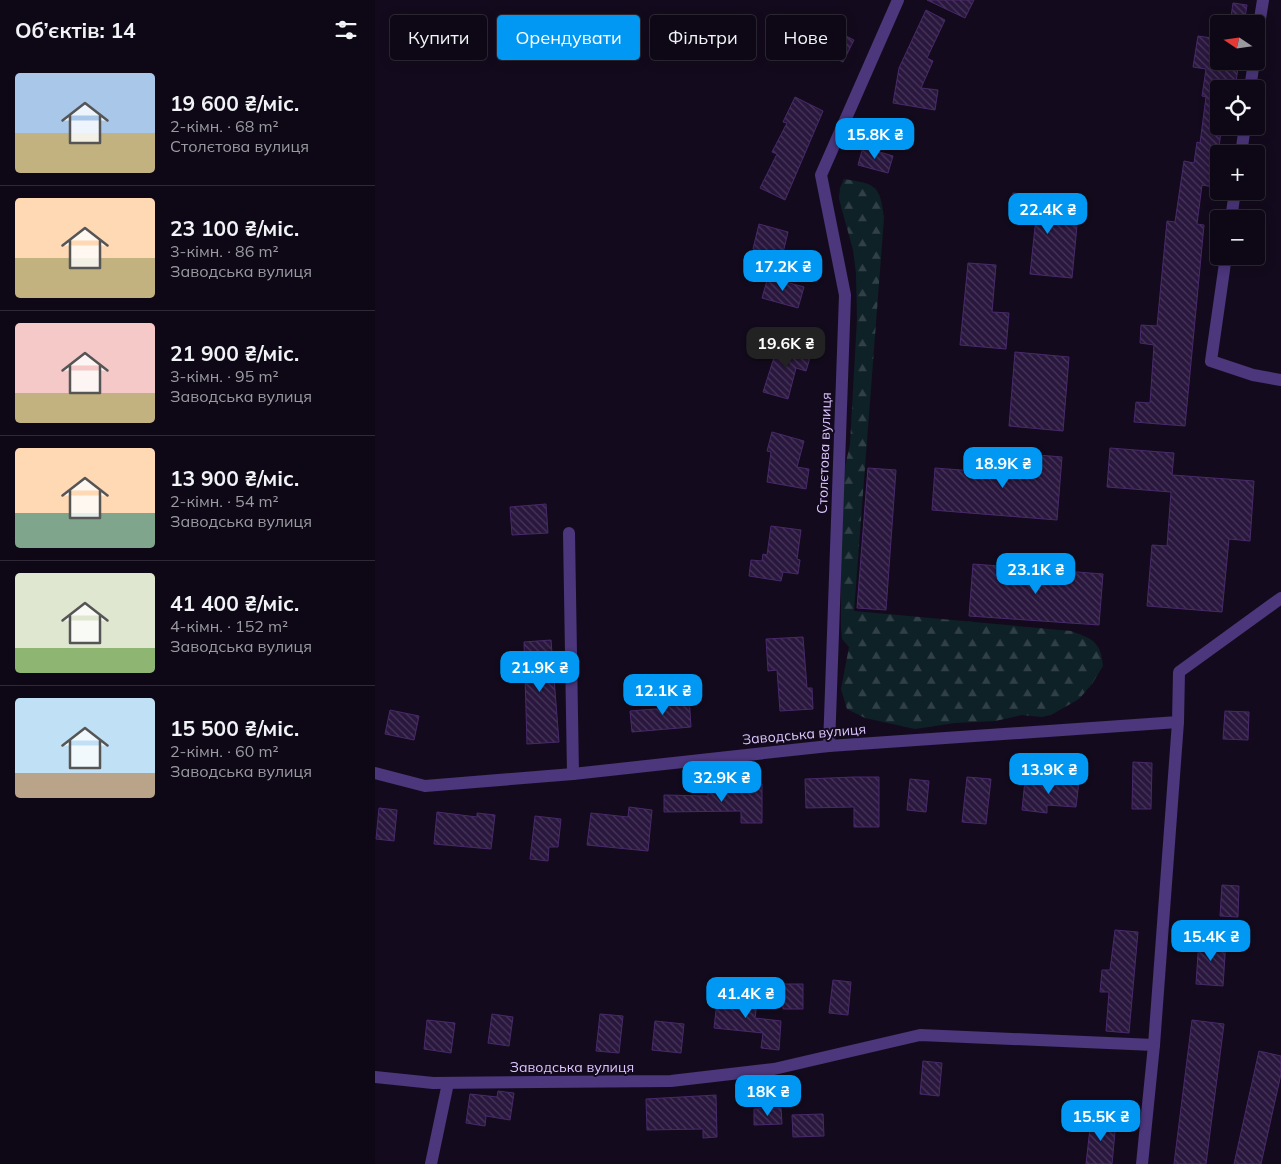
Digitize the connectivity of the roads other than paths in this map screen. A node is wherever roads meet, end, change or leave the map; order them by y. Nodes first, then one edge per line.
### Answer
1 (898, 0) edge
2 (1263, 0) edge
3 (1261, 15) edge
4 (1225, 265) edge
5 (1281, 380) edge
6 (569, 533) dead end
7 (1281, 598) edge
8 (1178, 722) junction
9 (829, 746) junction
10 (375, 773) edge
11 (573, 774) junction
12 (1154, 1045) junction
13 (375, 1077) edge
14 (448, 1083) junction
15 (431, 1164) edge
16 (1142, 1164) edge

1 - 9 street, Столєтова вулиця
2 - 3 street
4 - 5 street
6 - 11 street
7 - 8 street
8 - 9 street, Заводська вулиця
8 - 12 street
9 - 11 street, Заводська вулиця
10 - 11 street, Заводська вулиця
12 - 14 street, Заводська вулиця
12 - 16 street
13 - 14 street, Заводська вулиця
14 - 15 street

